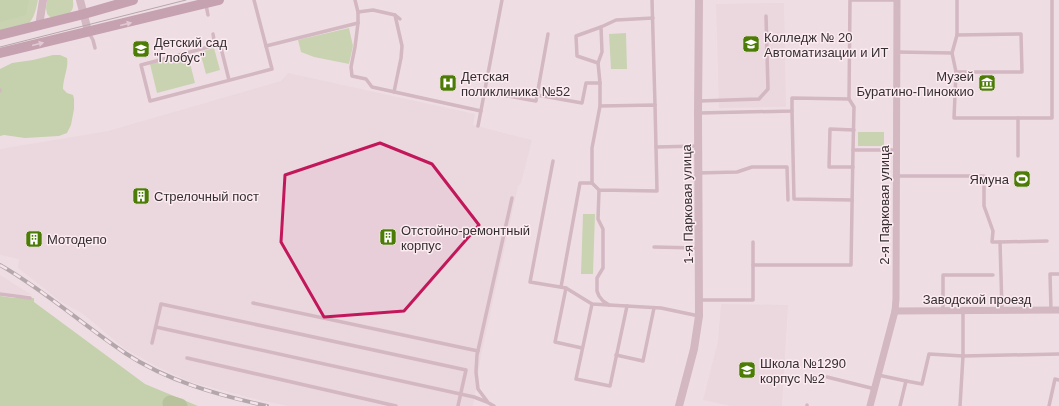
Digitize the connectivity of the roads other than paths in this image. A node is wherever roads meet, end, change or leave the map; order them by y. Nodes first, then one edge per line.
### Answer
1 (43, 0) edge
2 (80, 0) edge
3 (133, 0) edge
4 (219, 0) edge
5 (254, 0) edge
6 (355, 0) edge
7 (502, 0) edge
8 (652, 0) edge
9 (699, 0) edge
10 (850, 0) edge
11 (897, 0) edge
12 (957, 0) edge
13 (1052, 0) edge
14 (205, 2) edge
15 (358, 12) junction
16 (84, 14) junction
17 (208, 14) dead end
18 (395, 15) junction
19 (766, 16) dead end
20 (653, 18) junction
21 (400, 19) dead end
22 (358, 23) junction
23 (39, 26) junction
24 (601, 27) junction
25 (88, 31) junction
26 (213, 34) dead end
27 (548, 34) dead end
28 (957, 35) junction
29 (0, 36) edge
30 (215, 46) junction
31 (266, 46) junction
32 (95, 48) dead end
33 (897, 52) junction
34 (0, 53) edge
35 (952, 53) junction
36 (598, 63) junction
37 (956, 72) junction
38 (229, 80) junction
39 (600, 82) junction
40 (394, 92) junction
41 (485, 92) junction
42 (537, 95) junction
43 (849, 99) junction
44 (698, 101) junction
45 (655, 105) junction
46 (600, 106) junction
47 (481, 111) junction
48 (792, 111) junction
49 (698, 113) junction
50 (1018, 118) junction
51 (854, 120) junction
52 (859, 120) dead end
53 (478, 126) dead end
54 (854, 130) junction
55 (698, 146) junction
56 (656, 147) junction
57 (853, 150) junction
58 (896, 150) junction
59 (1018, 156) dead end
60 (553, 161) dead end
61 (853, 167) junction
62 (698, 173) junction
63 (853, 173) junction
64 (858, 173) dead end
65 (896, 176) junction
66 (592, 184) junction
67 (599, 190) junction
68 (512, 198) dead end
69 (788, 200) dead end
70 (852, 200) junction
71 (1047, 241) dead end
72 (753, 242) dead end
73 (1000, 242) junction
74 (654, 247) dead end
75 (699, 248) junction
76 (753, 265) junction
77 (1059, 274) edge
78 (993, 276) dead end
79 (561, 287) junction
80 (566, 288) junction
81 (0, 294) edge
82 (30, 298) dead end
83 (700, 300) junction
84 (253, 303) dead end
85 (592, 304) junction
86 (609, 305) junction
87 (627, 306) junction
88 (654, 308) junction
89 (1002, 310) junction
90 (1051, 310) junction
91 (1059, 310) edge
92 (895, 311) junction
93 (943, 311) junction
94 (963, 311) junction
95 (699, 316) junction
96 (156, 327) junction
97 (152, 343) dead end
98 (582, 348) junction
99 (478, 351) junction
100 (1059, 354) edge
101 (616, 355) junction
102 (963, 356) junction
103 (187, 358) dead end
104 (878, 375) junction
105 (827, 378) dead end
106 (1059, 380) edge
107 (906, 381) junction
108 (875, 389) junction
109 (461, 394) junction
110 (487, 402) junction
111 (396, 406) edge
112 (458, 406) edge
113 (494, 406) edge
114 (679, 406) edge
115 (870, 406) edge
116 (900, 406) edge
117 (960, 406) edge
118 (1049, 406) edge

1 - 23 street
2 - 16 street
3 - 16 main road
4 - 14 main road
5 - 31 lane
6 - 15 lane
7 - 41 lane
8 - 20 lane
9 - 44 street, 1-я Парковая улица
10 - 11 lane
10 - 43 lane
11 - 33 street, 2-я Парковая улица
12 - 28 lane
13 - 50 lane
14 - 17 lane
25 -> 14 main road
15 - 18 lane
15 - 22 lane
16 - 23 main road
16 - 25 street
18 - 21 lane
18 - 40 lane
19 - 44 lane
20 - 24 lane
20 - 45 lane
22 - 31 lane
22 - 40 lane
23 - 29 main road
24 - 36 lane
24 - 36 lane
25 - 32 lane
34 -> 25 main road
26 - 30 lane
27 - 42 lane
28 - 35 lane
28 - 37 lane
30 - 38 lane
30 - 38 lane
31 - 38 lane
33 - 35 lane
33 - 58 street, 2-я Парковая улица
35 - 37 lane
36 - 39 lane
37 - 50 lane
39 - 42 lane
39 - 46 lane
40 - 47 lane
41 - 42 lane
41 - 47 lane
43 - 48 lane
43 - 51 lane
44 - 49 street, 1-я Парковая улица
45 - 46 lane
45 - 56 lane
46 - 66 lane
47 - 53 lane
48 - 49 lane
48 - 70 lane
49 - 55 street, 1-я Парковая улица
50 - 59 lane
51 - 52 lane
51 - 54 lane
54 - 57 lane
54 - 61 lane
55 - 56 lane
55 - 62 street, 1-я Парковая улица
56 - 67 lane
57 - 58 lane
57 - 61 lane
58 - 65 street, 2-я Парковая улица
60 - 79 lane
61 - 63 lane
62 - 69 lane
62 - 75 street, 1-я Парковая улица
63 - 64 lane
63 - 70 lane
65 - 73 lane
65 - 92 street, 2-я Парковая улица
66 - 67 lane
66 - 79 lane
67 - 86 lane
68 - 99 lane
70 - 76 lane
71 - 73 lane
72 - 76 lane
73 - 89 lane
74 - 75 lane
75 - 83 street, 1-я Парковая улица
76 - 83 lane
77 - 90 lane
78 - 93 lane
79 - 80 lane
80 - 85 lane
80 - 98 lane
81 - 82 lane
83 - 95 street, 1-я Парковая улица
84 - 99 lane
85 - 86 lane
85 - 98 lane
86 - 87 lane
87 - 88 lane
87 - 101 lane
88 - 95 lane
88 - 101 lane
89 - 90 street, Заводской проезд
89 - 94 street, Заводской проезд
90 - 91 street, Заводской проезд
92 - 93 street, Заводской проезд
92 - 104 street, 2-я Парковая улица
93 - 94 street, Заводской проезд
94 - 102 lane
95 - 114 street, 1-я Парковая улица
96 - 97 lane
96 - 109 lane
96 - 109 lane
98 - 101 lane
99 - 110 lane
100 - 102 lane
102 - 107 lane
102 - 117 lane
103 - 111 lane
104 - 107 lane
104 - 108 street, 2-я Парковая улица
105 - 108 lane
106 - 118 lane
107 - 116 lane
108 - 115 street, 2-я Парковая улица
109 - 110 lane
109 - 112 lane
110 - 113 lane

